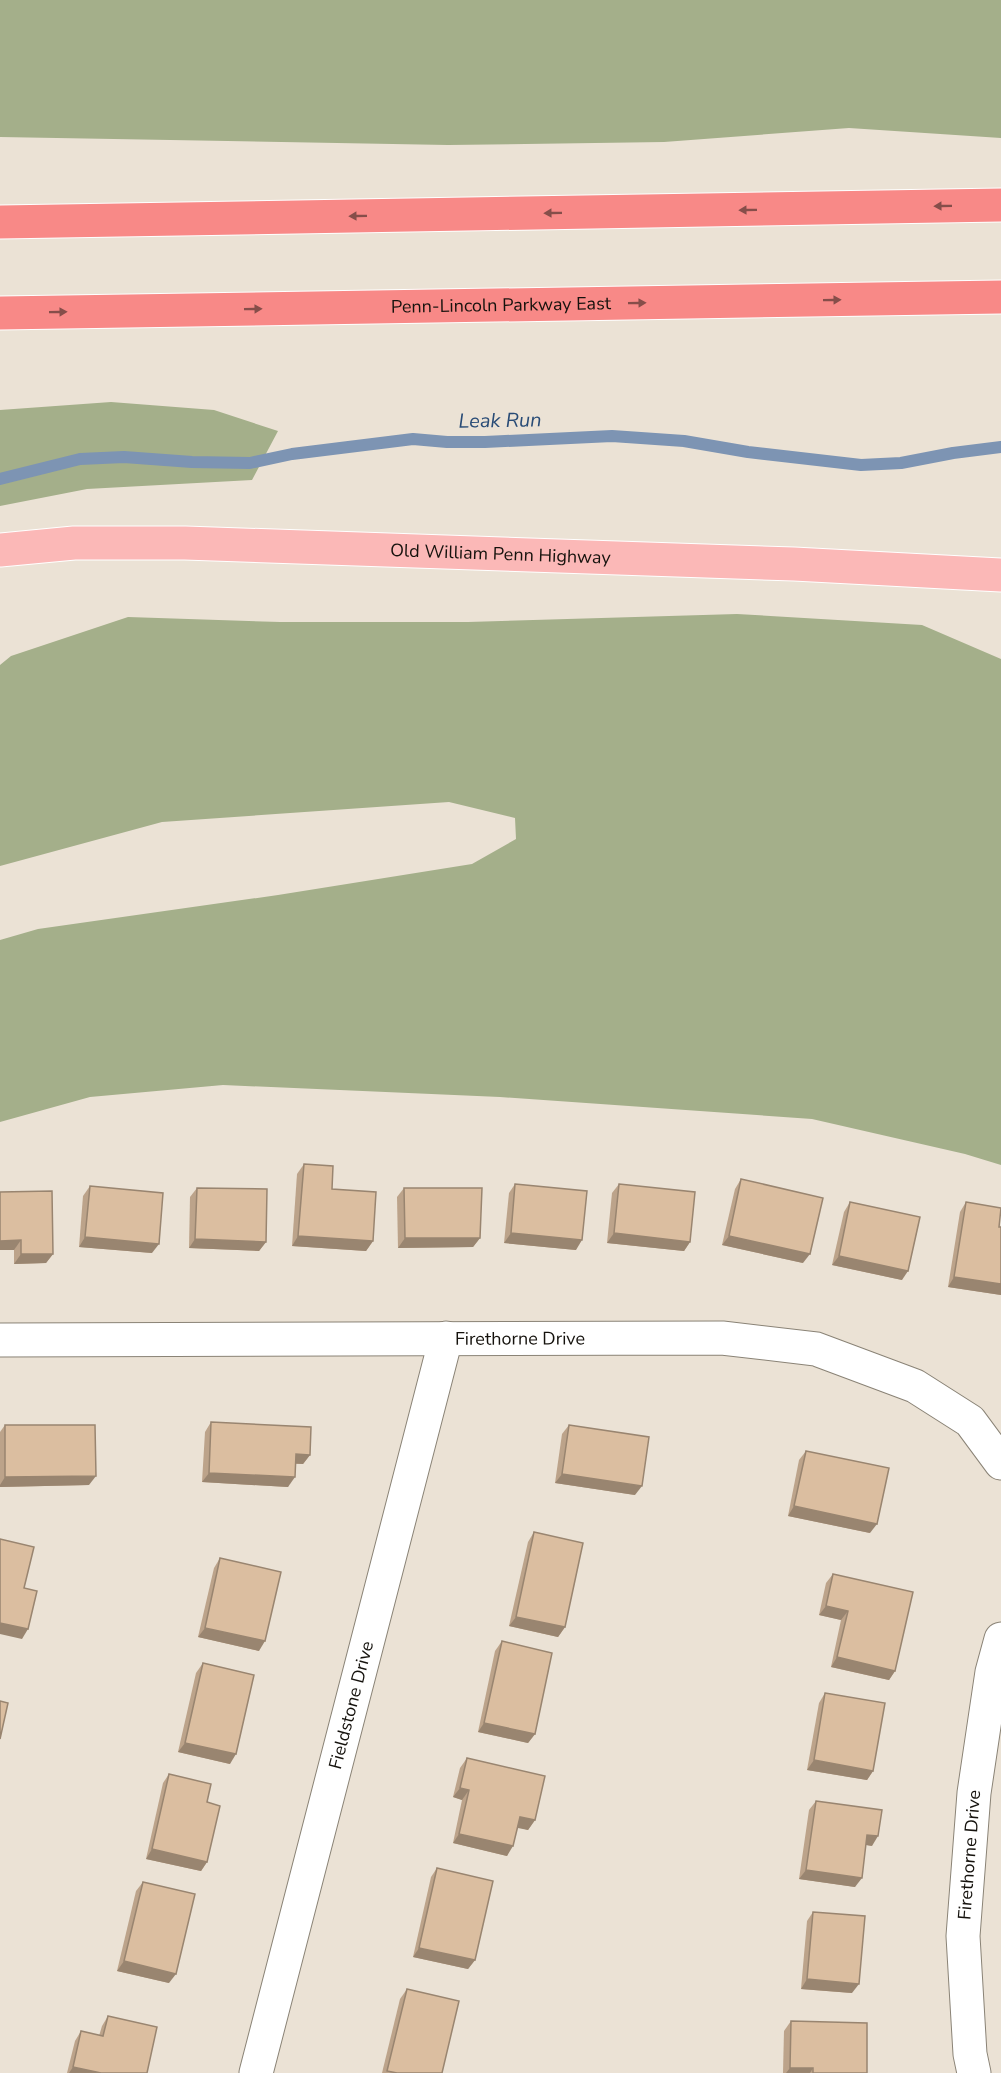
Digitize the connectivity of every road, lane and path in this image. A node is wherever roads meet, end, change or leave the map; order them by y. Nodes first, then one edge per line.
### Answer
1 (1001, 206) edge
2 (0, 222) edge
3 (1001, 297) edge
4 (0, 313) edge
5 (0, 550) edge
6 (1001, 575) edge
7 (446, 1338) junction
8 (0, 1340) edge
9 (1001, 1463) edge
10 (1001, 1639) edge
11 (256, 2073) edge
12 (974, 2073) edge

1 -> 2 highway
4 -> 3 highway, Penn-Lincoln Parkway East
5 - 6 main road, Old William Penn Highway
7 - 8 street, Firethorne Drive
7 - 9 street, Firethorne Drive
7 - 11 street, Fieldstone Drive
10 - 12 street, Firethorne Drive

